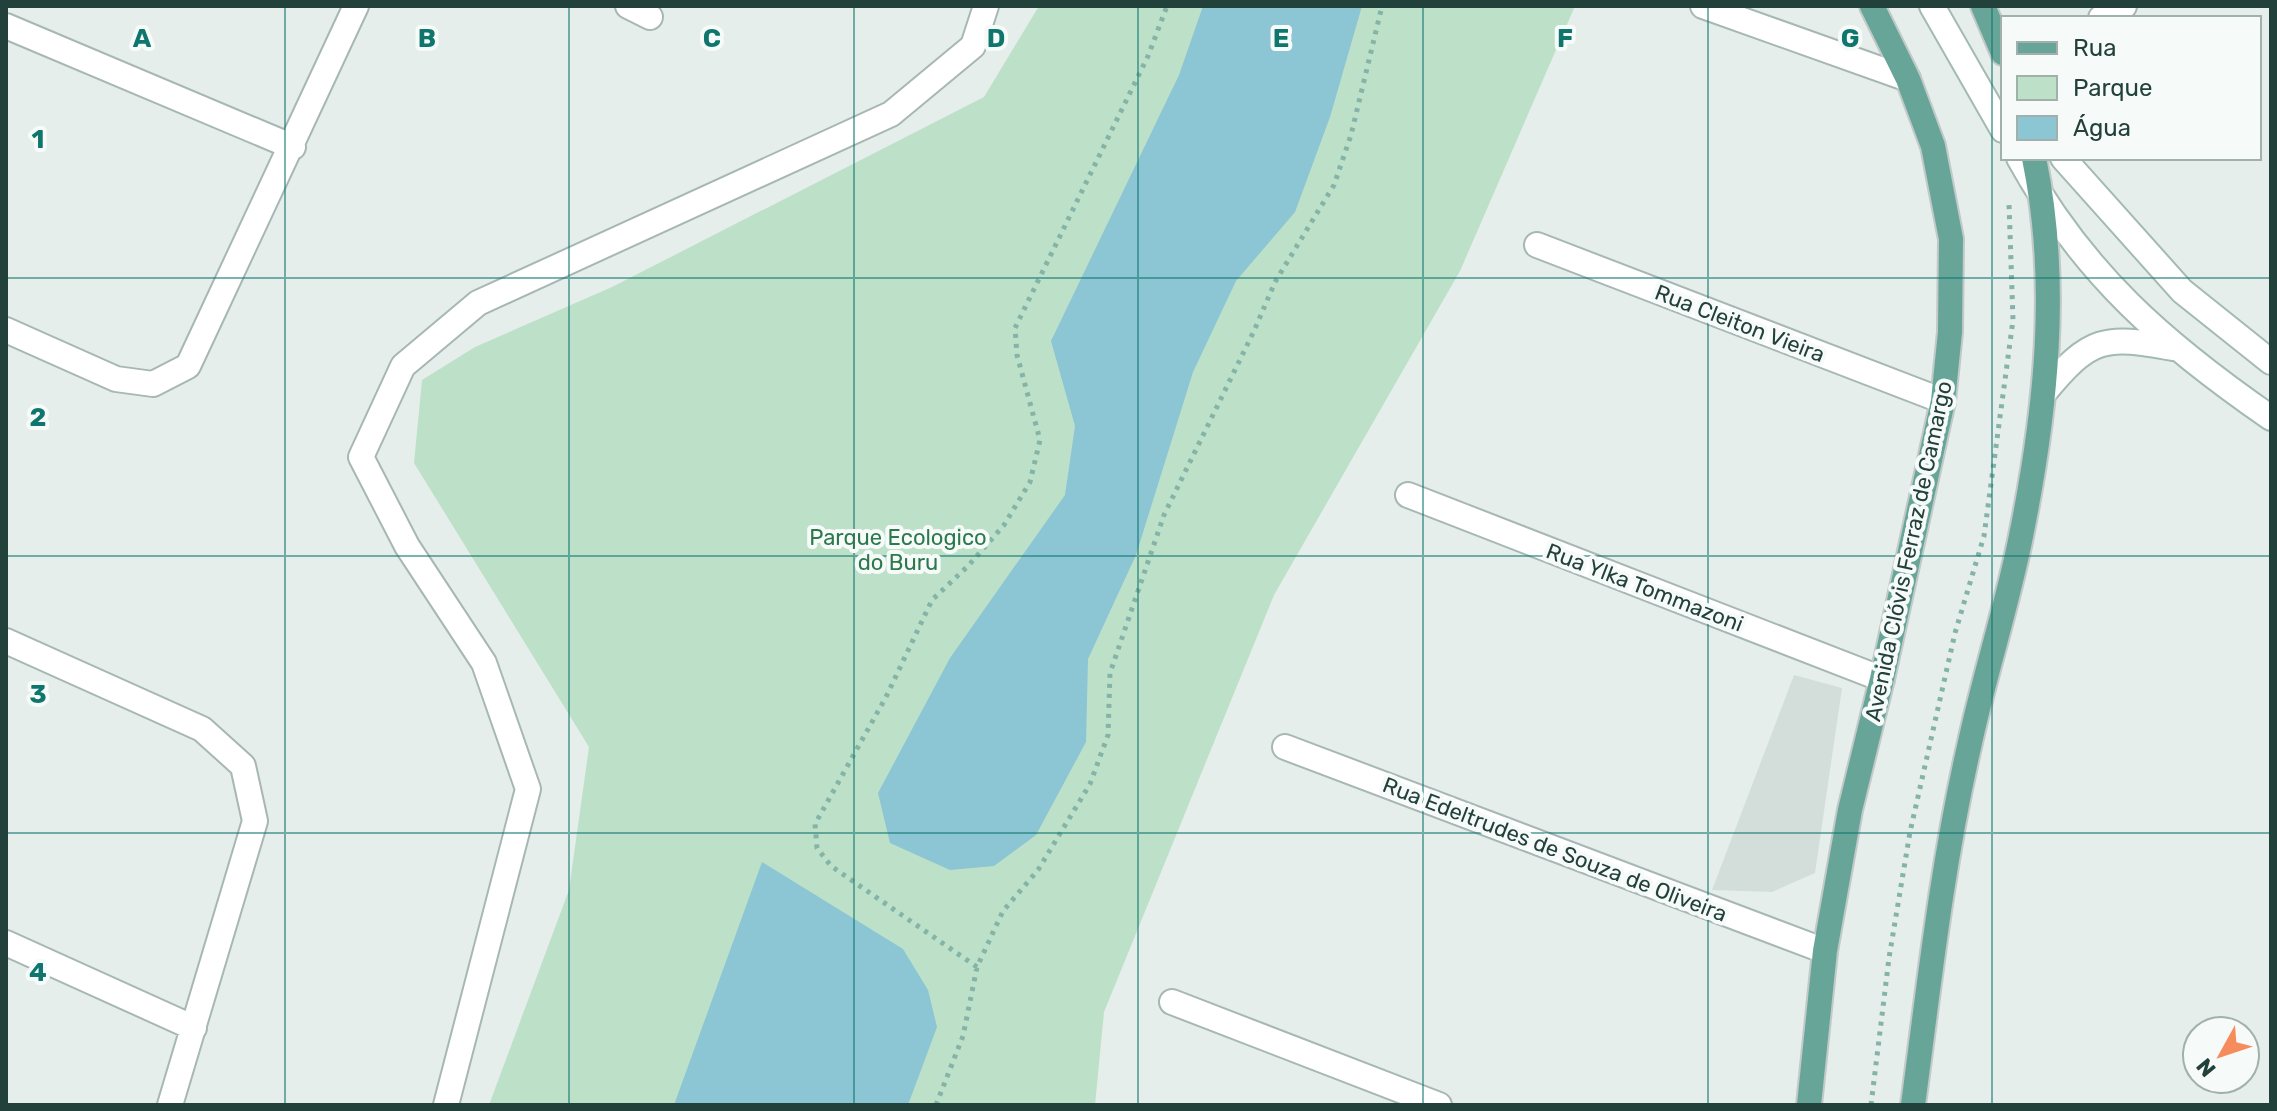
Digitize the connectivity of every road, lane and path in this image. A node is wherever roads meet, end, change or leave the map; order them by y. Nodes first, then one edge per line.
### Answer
1 (356, 6) edge
2 (986, 6) edge
3 (1167, 6) edge
4 (1382, 6) edge
5 (1703, 6) edge
6 (1872, 6) edge
7 (1932, 6) edge
8 (1983, 6) edge
9 (2124, 6) edge
10 (2105, 16) edge
11 (6, 26) edge
12 (2001, 48) edge
13 (1908, 79) junction
14 (2001, 127) edge
15 (293, 147) junction
16 (2020, 160) edge
17 (2034, 160) edge
18 (2065, 160) edge
19 (2009, 195) dead end
20 (2043, 201) junction
21 (1537, 245) dead end
22 (6, 330) edge
23 (2176, 349) junction
24 (2271, 362) edge
25 (2044, 393) junction
26 (1943, 401) junction
27 (2271, 418) edge
28 (1408, 495) dead end
29 (6, 641) edge
30 (1882, 679) junction
31 (1285, 747) dead end
32 (6, 943) edge
33 (1825, 951) junction
34 (977, 967) junction
35 (1172, 1002) dead end
36 (194, 1028) junction
37 (170, 1105) edge
38 (446, 1105) edge
39 (936, 1105) edge
40 (1439, 1105) edge
41 (1809, 1105) edge
42 (1871, 1105) edge
43 (1913, 1105) edge

1 - 15 street
2 - 38 street
3 - 34 path
4 - 34 path
5 - 13 street
6 - 13 main road, Avenida Clóvis Ferraz de Camargo
7 - 14 street
8 - 12 main road
9 - 10 street
11 - 15 street
13 - 26 main road, Avenida Clóvis Ferraz de Camargo
15 - 22 street
16 - 20 street
17 - 20 main road
18 - 24 street
19 - 42 path
20 - 23 street
20 - 25 main road
21 - 26 street, Rua Cleiton Vieira
23 - 25 street
23 - 27 street
25 - 43 main road
26 - 30 main road, Avenida Clóvis Ferraz de Camargo
28 - 30 street, Rua Ylka Tommazoni
29 - 36 street
30 - 33 main road, Avenida Clóvis Ferraz de Camargo
31 - 33 street, Rua Edeltrudes de Souza de Oliveira
32 - 36 street
33 - 41 main road, Avenida Clóvis Ferraz de Camargo
34 - 39 path
35 - 40 street
36 - 37 street

